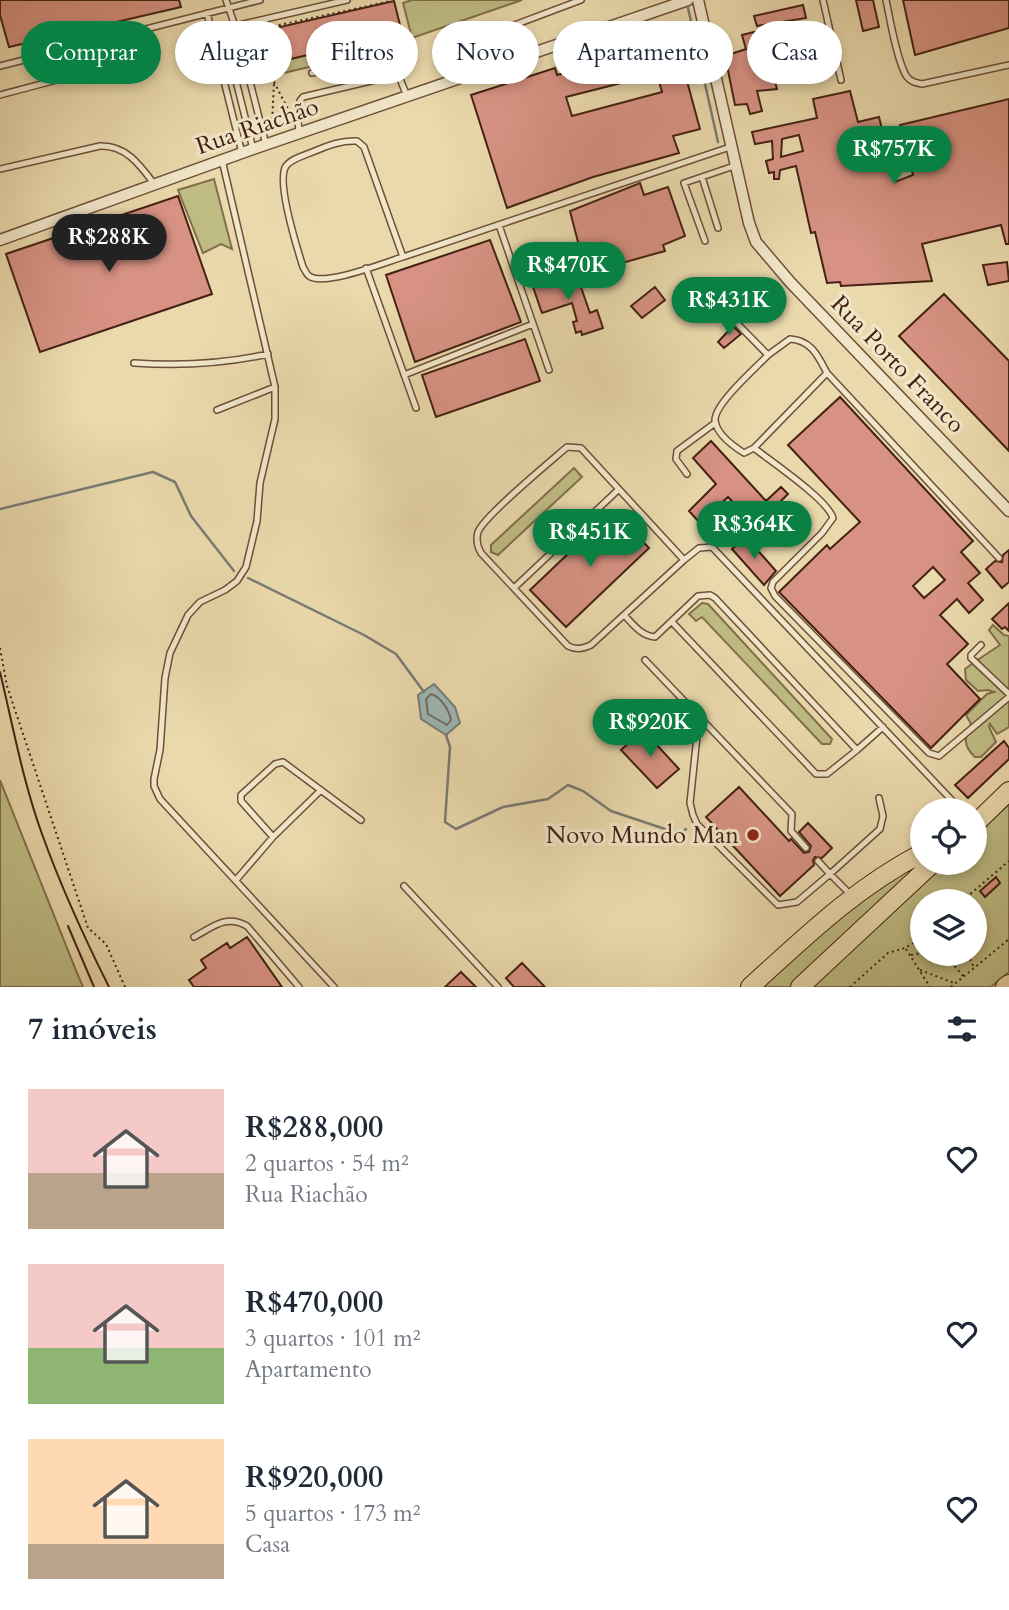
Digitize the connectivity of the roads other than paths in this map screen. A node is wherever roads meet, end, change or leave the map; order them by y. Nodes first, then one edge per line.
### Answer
1 (218, 0) edge
2 (226, 0) edge
3 (260, 0) edge
4 (346, 0) edge
5 (581, 0) edge
6 (688, 0) edge
7 (698, 0) edge
8 (823, 0) edge
9 (886, 0) edge
10 (230, 7) junction
11 (219, 10) junction
12 (207, 13) junction
13 (525, 21) edge
14 (828, 21) edge
15 (161, 25) edge
16 (539, 50) edge
17 (21, 61) edge
18 (1009, 65) edge
19 (0, 66) edge
20 (41, 84) edge
21 (237, 84) edge
22 (251, 84) edge
23 (354, 84) edge
24 (402, 84) edge
25 (441, 84) edge
26 (0, 95) edge
27 (407, 96) junction
28 (299, 134) junction
29 (266, 145) junction
30 (733, 146) junction
31 (253, 149) junction
32 (242, 153) junction
33 (222, 160) junction
34 (737, 165) junction
35 (0, 169) edge
36 (702, 177) junction
37 (155, 185) junction
38 (499, 225) junction
39 (718, 228) dead end
40 (0, 240) edge
41 (705, 241) dead end
42 (403, 257) junction
43 (366, 268) junction
44 (719, 305) dead end
45 (533, 324) junction
46 (268, 354) junction
47 (768, 355) junction
48 (134, 363) dead end
49 (550, 370) dead end
50 (827, 373) junction
51 (404, 375) junction
52 (275, 387) junction
53 (416, 408) dead end
54 (217, 410) dead end
55 (715, 423) junction
56 (754, 448) junction
57 (687, 474) dead end
58 (618, 489) junction
59 (1009, 511) edge
60 (999, 558) dead end
61 (684, 560) junction
62 (514, 588) junction
63 (624, 615) junction
64 (671, 622) junction
65 (981, 645) dead end
66 (645, 660) dead end
67 (1009, 696) edge
68 (699, 717) junction
69 (883, 727) junction
70 (857, 750) junction
71 (321, 790) junction
72 (1009, 791) edge
73 (879, 798) dead end
74 (950, 798) edge
75 (987, 812) edge
76 (360, 820) dead end
77 (273, 836) junction
78 (806, 848) dead end
79 (910, 860) edge
80 (818, 861) dead end
81 (830, 874) junction
82 (920, 875) edge
83 (236, 880) junction
84 (404, 886) dead end
85 (851, 896) junction
86 (194, 937) dead end
87 (299, 987) edge
88 (334, 987) edge
89 (498, 987) edge
90 (750, 987) edge
91 (800, 987) edge

1 - 11 lane
2 - 10 lane
3 - 10 lane
4 - 10 lane
5 - 13 lane
6 - 16 street, Rua Riachão
7 - 30 street, Rua Porto Franco
8 - 14 lane
9 - 18 lane
10 - 11 lane
11 - 12 lane
12 - 15 lane
12 - 32 lane
17 - 19 lane
20 - 26 lane
21 - 31 lane
22 - 29 lane
23 - 28 lane
24 - 27 lane
25 - 27 street, Rua Riachão
27 - 28 street, Rua Riachão
28 - 29 street, Rua Riachão
29 - 31 street, Rua Riachão
30 - 34 street, Rua Porto Franco
30 - 38 lane
31 - 32 street, Rua Riachão
32 - 33 street, Rua Riachão
33 - 37 street, Rua Riachão
33 - 46 lane
34 - 36 lane
34 - 59 street, Rua Porto Franco
35 - 37 lane
36 - 39 lane
36 - 41 lane
37 - 40 street, Rua Riachão
38 - 42 lane
38 - 45 lane
42 - 43 lane
42 - 43 lane
43 - 51 lane
44 - 47 lane
45 - 49 lane
45 - 51 lane
46 - 48 lane
46 - 52 lane
47 - 50 lane
47 - 55 lane
50 - 56 lane
50 - 60 lane
51 - 53 lane
52 - 54 lane
52 - 83 lane
55 - 56 lane
55 - 57 lane
56 - 67 lane
58 - 61 lane
58 - 62 lane
58 - 62 lane
61 - 63 lane
61 - 69 lane
62 - 63 lane
63 - 64 lane
64 - 70 lane
64 - 70 lane
65 - 67 lane
66 - 68 lane
68 - 78 lane
68 - 81 lane
69 - 70 lane
69 - 74 lane
71 - 76 lane
71 - 77 lane
71 - 77 lane
72 - 75 highway
73 - 81 lane
77 - 83 lane
79 - 85 highway
80 - 81 lane
81 - 85 lane
82 - 91 highway
83 - 88 lane
84 - 89 lane
85 - 90 highway
86 - 87 lane

